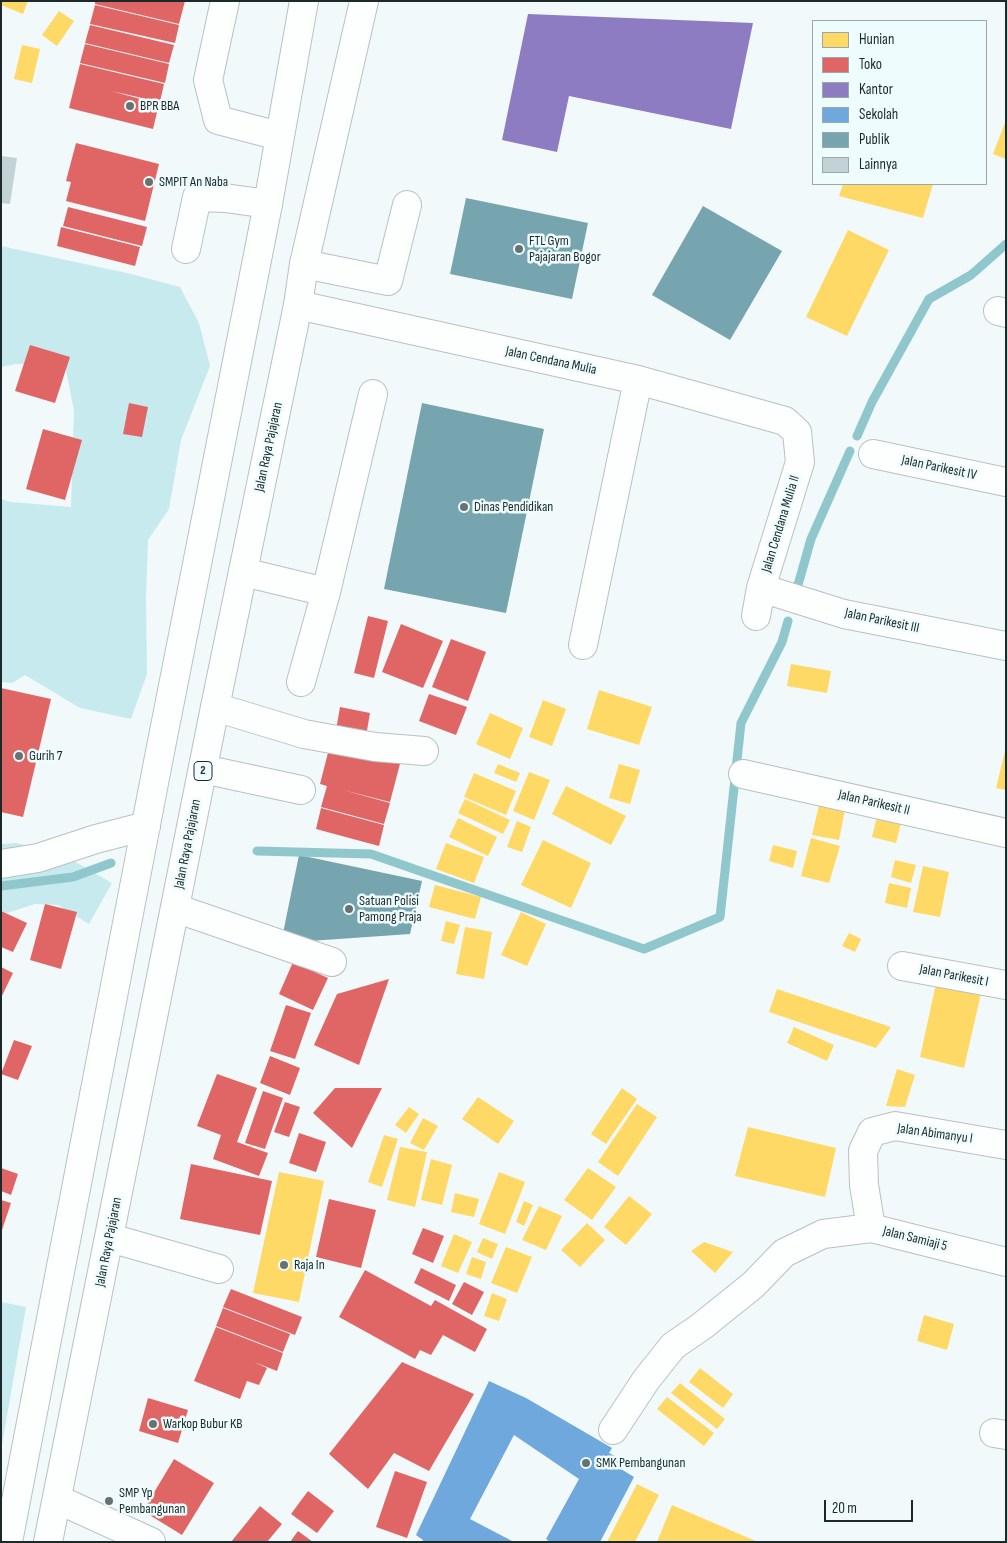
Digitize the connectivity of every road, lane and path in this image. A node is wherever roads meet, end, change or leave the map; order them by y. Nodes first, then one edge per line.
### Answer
1 (225, 1) edge
2 (304, 1) edge
3 (364, 1) edge
4 (279, 136) junction
5 (268, 204) junction
6 (407, 205) dead end
7 (186, 249) dead end
8 (304, 264) junction
9 (298, 305) junction
10 (638, 380) junction
11 (373, 394) dead end
12 (797, 432) joint
13 (873, 454) dead end
14 (1006, 482) edge
15 (243, 572) junction
16 (761, 588) junction
17 (326, 592) junction
18 (756, 616) dead end
19 (583, 645) dead end
20 (1006, 646) edge
21 (301, 682) dead end
22 (216, 707) junction
23 (424, 751) dead end
24 (203, 769) junction
25 (743, 774) dead end
26 (301, 790) dead end
27 (146, 826) junction
28 (1006, 834) edge
29 (1, 864) edge
30 (175, 908) junction
31 (332, 962) dead end
32 (902, 966) dead end
33 (1006, 985) edge
34 (1005, 1140) edge
35 (871, 1228) junction
36 (110, 1238) junction
37 (1006, 1262) edge
38 (219, 1269) dead end
39 (613, 1430) dead end
40 (57, 1499) junction
41 (8, 1542) edge
42 (48, 1542) edge
43 (151, 1542) edge

1 - 4 main road
2 - 4 main road
3 - 8 main road, Jalan Raya Pajajaran / 2
4 - 5 main road
5 - 7 main road
5 - 27 main road
6 - 8 main road
8 - 9 main road, Jalan Raya Pajajaran / 2
9 - 10 main road, Jalan Cendana Mulia
9 - 15 main road, Jalan Raya Pajajaran / 2
10 - 12 main road, Jalan Cendana Mulia
10 - 19 main road
11 - 17 main road
12 - 16 main road, Jalan Cendana Mulia II
13 - 14 main road, Jalan Parikesit IV
15 - 17 main road
15 - 22 main road, Jalan Raya Pajajaran / 2
16 - 18 main road, Jalan Cendana Mulia II
16 - 20 main road, Jalan Parikesit III
17 - 21 main road
22 - 23 main road
22 - 24 main road, Jalan Raya Pajajaran / 2
24 - 26 main road
24 - 30 main road, Jalan Raya Pajajaran / 2
25 - 28 main road, Jalan Parikesit II
27 - 29 main road
27 - 41 main road
30 - 31 main road
30 - 36 main road, Jalan Raya Pajajaran / 2
32 - 33 main road, Jalan Parikesit I
34 - 35 main road, Jalan Abimanyu I
35 - 37 main road, Jalan Samiaji 5
35 - 39 main road, Jalan Samiaji 5
36 - 38 main road
36 - 40 main road, Jalan Raya Pajajaran / 2
40 - 42 main road, Jalan Raya Pajajaran / 2
40 - 43 main road

